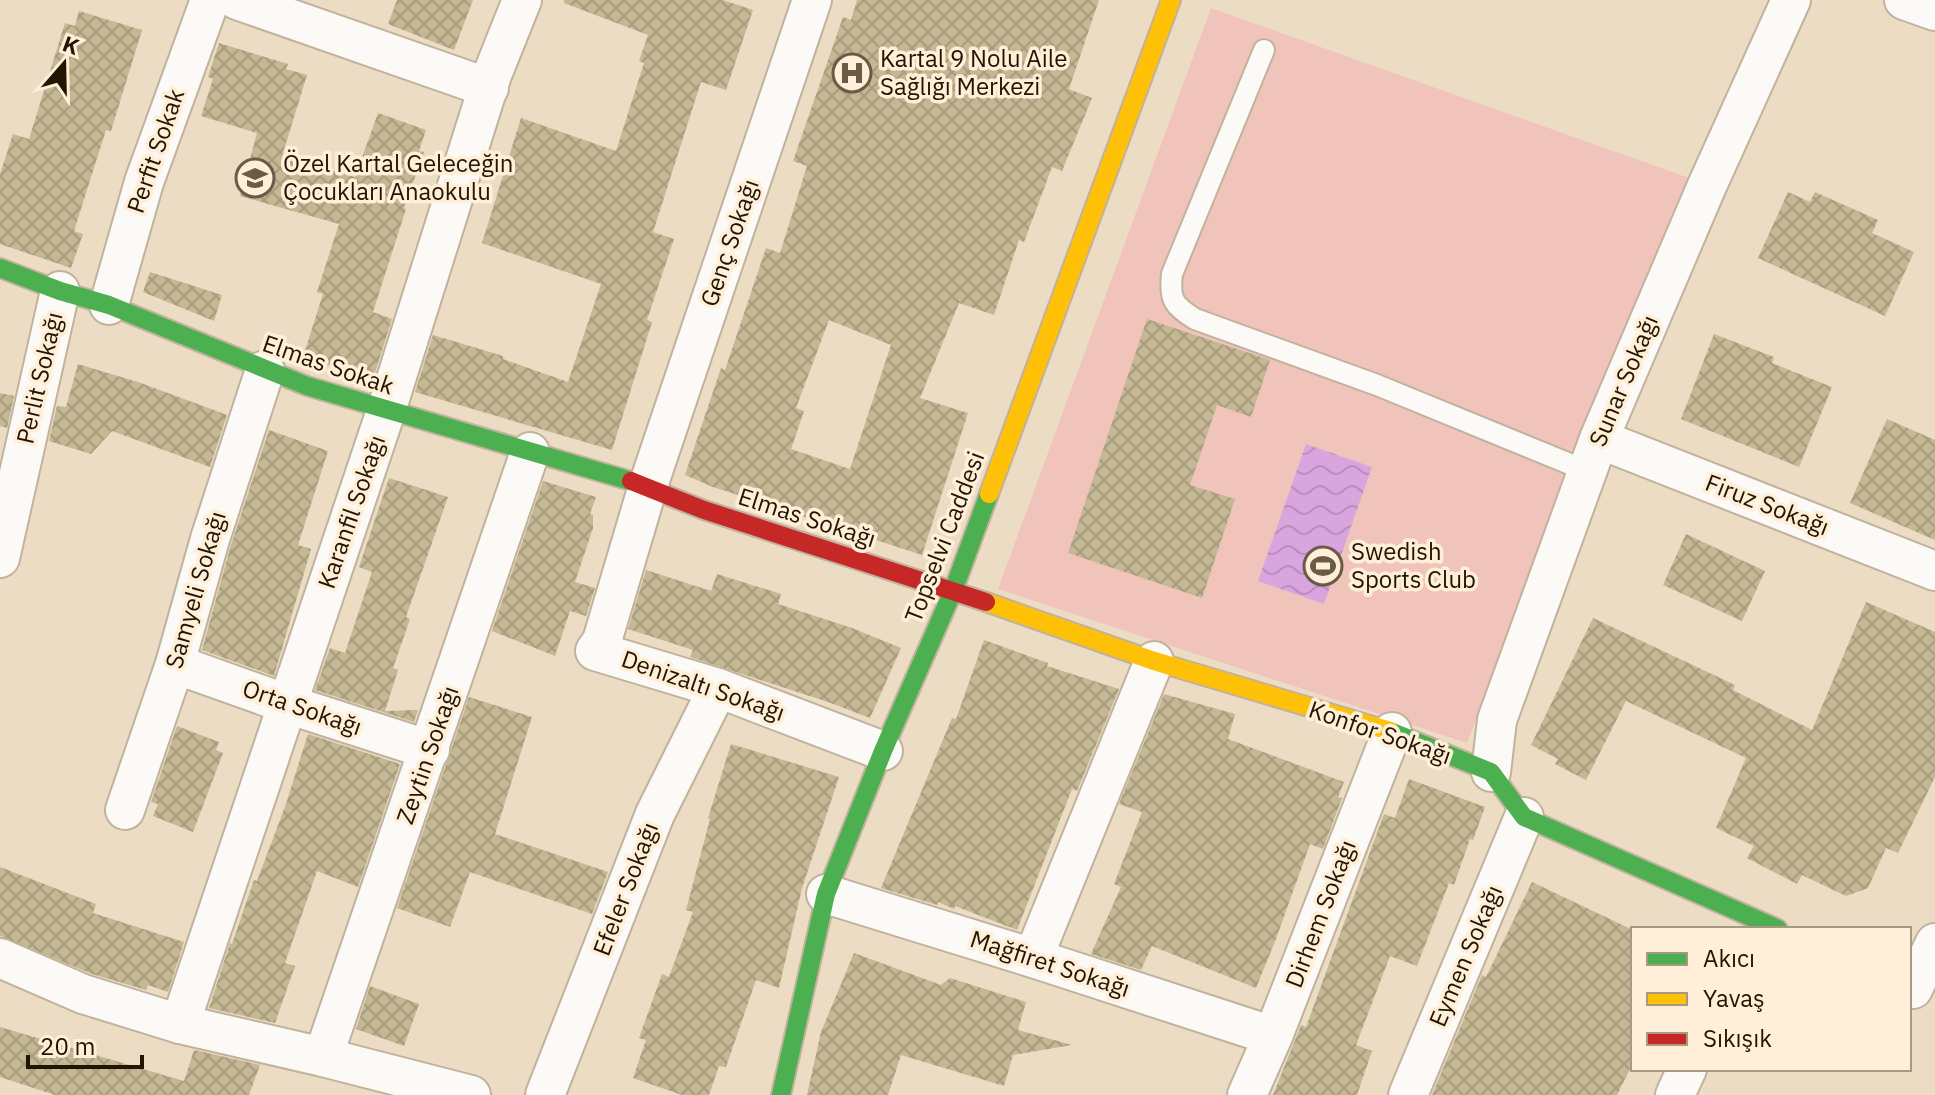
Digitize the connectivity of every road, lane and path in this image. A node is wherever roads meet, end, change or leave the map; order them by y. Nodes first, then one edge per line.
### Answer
1 (210, 0) edge
2 (237, 0) edge
3 (522, 0) edge
4 (812, 0) edge
5 (1171, 0) edge
6 (1791, 0) edge
7 (1904, 0) edge
8 (1935, 11) edge
9 (1264, 50) dead end
10 (489, 88) junction
11 (0, 268) edge
12 (60, 291) junction
13 (109, 305) junction
14 (265, 370) junction
15 (386, 411) junction
16 (530, 452) junction
17 (1593, 455) junction
18 (648, 486) junction
19 (0, 558) edge
20 (1935, 571) edge
21 (953, 591) junction
22 (1154, 661) junction
23 (175, 664) junction
24 (718, 688) junction
25 (287, 704) junction
26 (1392, 732) junction
27 (430, 750) junction
28 (883, 751) junction
29 (1491, 772) junction
30 (125, 810) dead end
31 (1524, 817) junction
32 (826, 894) junction
33 (1762, 926) edge
34 (1935, 943) edge
35 (0, 958) edge
36 (1033, 958) junction
37 (1919, 994) edge
38 (180, 1024) junction
39 (1273, 1036) junction
40 (323, 1057) junction
41 (1686, 1071) edge
42 (471, 1095) edge
43 (545, 1095) edge
44 (781, 1095) edge
45 (1247, 1095) edge
46 (1408, 1095) edge
47 (1675, 1095) edge

1 - 13 street, Perfit Sokak
2 - 10 street
3 - 10 street, Karanfil Sokağı
4 - 18 street, Genç Sokağı
5 - 21 street, Topselvi Caddesi
6 - 17 street, Sunar Sokağı
7 - 8 street
9 - 17 lane
10 - 15 street, Karanfil Sokağı
11 - 12 street, Elmas Sokak
12 - 13 street, Elmas Sokak
12 - 19 street, Perlit Sokağı
13 - 14 street, Elmas Sokak
14 - 15 street, Elmas Sokak
14 - 23 street, Samyeli Sokağı
15 - 16 street, Elmas Sokak
15 - 25 street, Karanfil Sokağı
16 - 18 street, Elmas Sokak
16 - 27 street, Zeytin Sokağı
17 - 20 street, Firuz Sokağı
17 - 29 street, Sunar Sokağı
18 - 21 street, Elmas Sokağı
18 - 24 street, Denizaltı Sokağı
21 - 22 street, Konfor Sokağı
21 - 28 street, Topselvi Caddesi
22 - 26 street, Konfor Sokağı
22 - 36 street
23 - 25 street, Orta Sokağı
23 - 30 street, Samyeli Sokağı
24 - 28 street, Denizaltı Sokağı
24 - 43 street, Efeler Sokağı
25 - 27 street, Orta Sokağı
25 - 38 street, Karanfil Sokağı
26 - 29 street, Konfor Sokağı
26 - 39 street, Dirhem Sokağı
27 - 40 street, Zeytin Sokağı
28 - 32 street, Topselvi Caddesi
29 - 31 street
31 - 33 street
31 - 46 street, Eymen Sokağı
32 - 36 street, Mağfiret Sokağı
32 - 44 street, Topselvi Caddesi
34 - 37 street
35 - 38 street
36 - 39 street, Mağfiret Sokağı
38 - 40 street
39 - 45 street, Dirhem Sokağı
40 - 42 street
41 - 47 street

